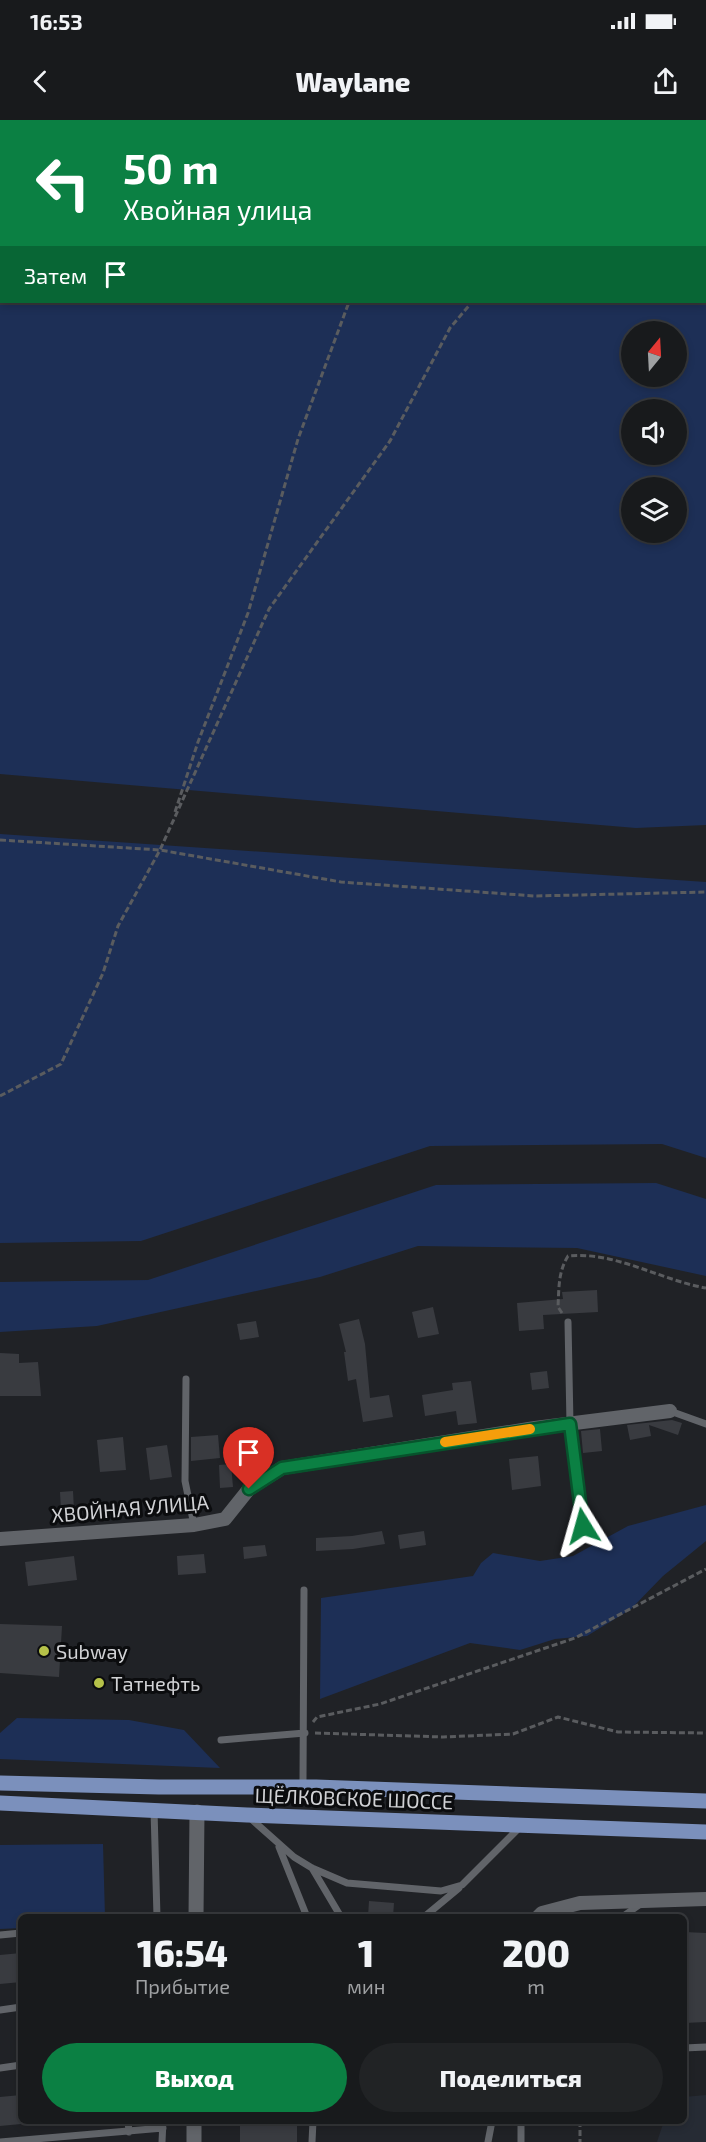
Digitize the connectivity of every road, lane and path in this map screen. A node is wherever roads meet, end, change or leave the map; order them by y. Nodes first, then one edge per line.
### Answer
1 (349, 303) edge
2 (471, 303) edge
3 (0, 840) edge
4 (160, 850) junction
5 (706, 892) edge
6 (0, 1096) edge
7 (706, 1288) edge
8 (568, 1322) joint
9 (186, 1379) dead end
10 (670, 1411) joint
11 (570, 1424) junction
12 (706, 1424) edge
13 (194, 1525) junction
14 (583, 1526) dead end
15 (0, 1539) edge
16 (706, 1569) edge
17 (304, 1590) dead end
18 (304, 1733) junction
19 (706, 1733) edge
20 (221, 1740) dead end
21 (303, 1782) dead end
22 (0, 1783) edge
23 (706, 1801) edge
24 (0, 1803) edge
25 (154, 1810) junction
26 (197, 1812) junction
27 (247, 1815) junction
28 (521, 1826) junction
29 (706, 1832) edge
30 (278, 1844) junction
31 (312, 1869) junction
32 (462, 1885) junction
33 (706, 1899) edge
34 (646, 1900) junction
35 (157, 1914) edge
36 (196, 1914) edge
37 (306, 1914) edge
38 (339, 1914) edge
39 (428, 1914) edge
40 (541, 1914) edge
41 (626, 1914) edge
42 (18, 1933) edge
43 (0, 1935) edge
44 (18, 2007) edge
45 (0, 2010) edge
46 (687, 2048) edge
47 (706, 2048) edge
48 (18, 2065) edge
49 (0, 2068) edge
50 (128, 2124) edge
51 (194, 2124) edge
52 (313, 2124) edge
53 (491, 2124) edge
54 (521, 2124) edge
55 (580, 2124) edge
56 (163, 2125) edge
57 (129, 2132) junction
58 (0, 2142) edge
59 (162, 2142) edge
60 (194, 2142) edge
61 (312, 2142) edge
62 (488, 2142) edge
63 (521, 2142) edge
64 (580, 2142) edge

1 - 4 path
2 - 4 path
3 - 4 path
4 - 5 path
4 - 6 path
7 - 8 path
8 - 11 lane
9 - 13 lane
10 - 11 street, ХВОЙНАЯ УЛИЦА
10 - 12 lane
11 - 13 street, ХВОЙНАЯ УЛИЦА
11 - 14 lane
13 - 15 street, ХВОЙНАЯ УЛИЦА
16 - 18 path
17 - 18 lane
18 - 19 path
18 - 20 lane
18 - 21 lane
22 - 23 main road, ЩЁЛКОВСКОЕ ШОССЕ
24 - 25 main road, ЩЁЛКОВСКОЕ ШОССЕ
25 - 26 main road, ЩЁЛКОВСКОЕ ШОССЕ
25 - 35 lane
26 - 27 main road, ЩЁЛКОВСКОЕ ШОССЕ
26 - 36 street
27 - 28 main road, ЩЁЛКОВСКОЕ ШОССЕ
27 - 30 lane
28 - 29 main road, ЩЁЛКОВСКОЕ ШОССЕ
28 - 32 lane
30 - 31 lane
30 - 37 lane
31 - 32 lane
31 - 38 lane
32 - 39 lane
33 - 34 street
34 - 40 street
34 - 41 lane
42 - 43 lane
44 - 45 lane
46 - 47 lane
48 - 49 lane
50 - 57 lane
51 - 60 street
52 - 61 lane
53 - 62 lane
54 - 63 lane
55 - 64 path
56 - 57 lane
56 - 59 lane
57 - 58 lane

